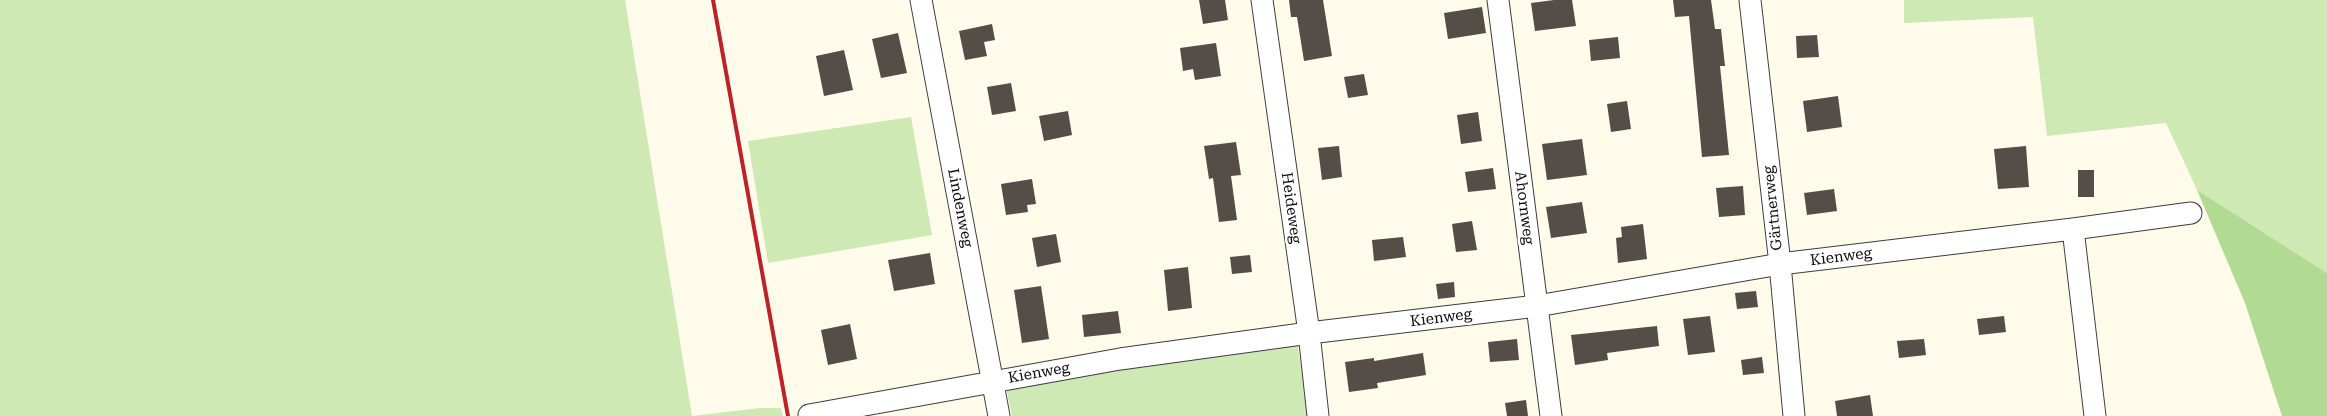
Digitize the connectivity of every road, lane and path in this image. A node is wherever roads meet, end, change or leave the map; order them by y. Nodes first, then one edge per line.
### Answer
1 (921, 0) edge
2 (1262, 0) edge
3 (1498, 0) edge
4 (1750, 0) edge
5 (2191, 213) dead end
6 (2073, 229) junction
7 (1780, 264) junction
8 (1536, 306) junction
9 (1309, 333) junction
10 (992, 382) junction
11 (809, 415) dead end
12 (999, 416) edge
13 (1318, 416) edge
14 (1551, 416) edge
15 (1794, 416) edge
16 (2095, 416) edge

1 - 10 street, Lindenweg
2 - 9 street, Heideweg
3 - 8 street, Ahornweg
4 - 7 street, Gärtnerweg
5 - 6 street, Kienweg
6 - 7 street, Kienweg
6 - 16 street
7 - 8 street, Kienweg
7 - 15 street, Gärtnerweg
8 - 9 street, Kienweg
8 - 14 street, Ahornweg
9 - 10 street, Kienweg
9 - 13 street, Heideweg
10 - 11 street, Kienweg
10 - 12 street, Lindenweg

